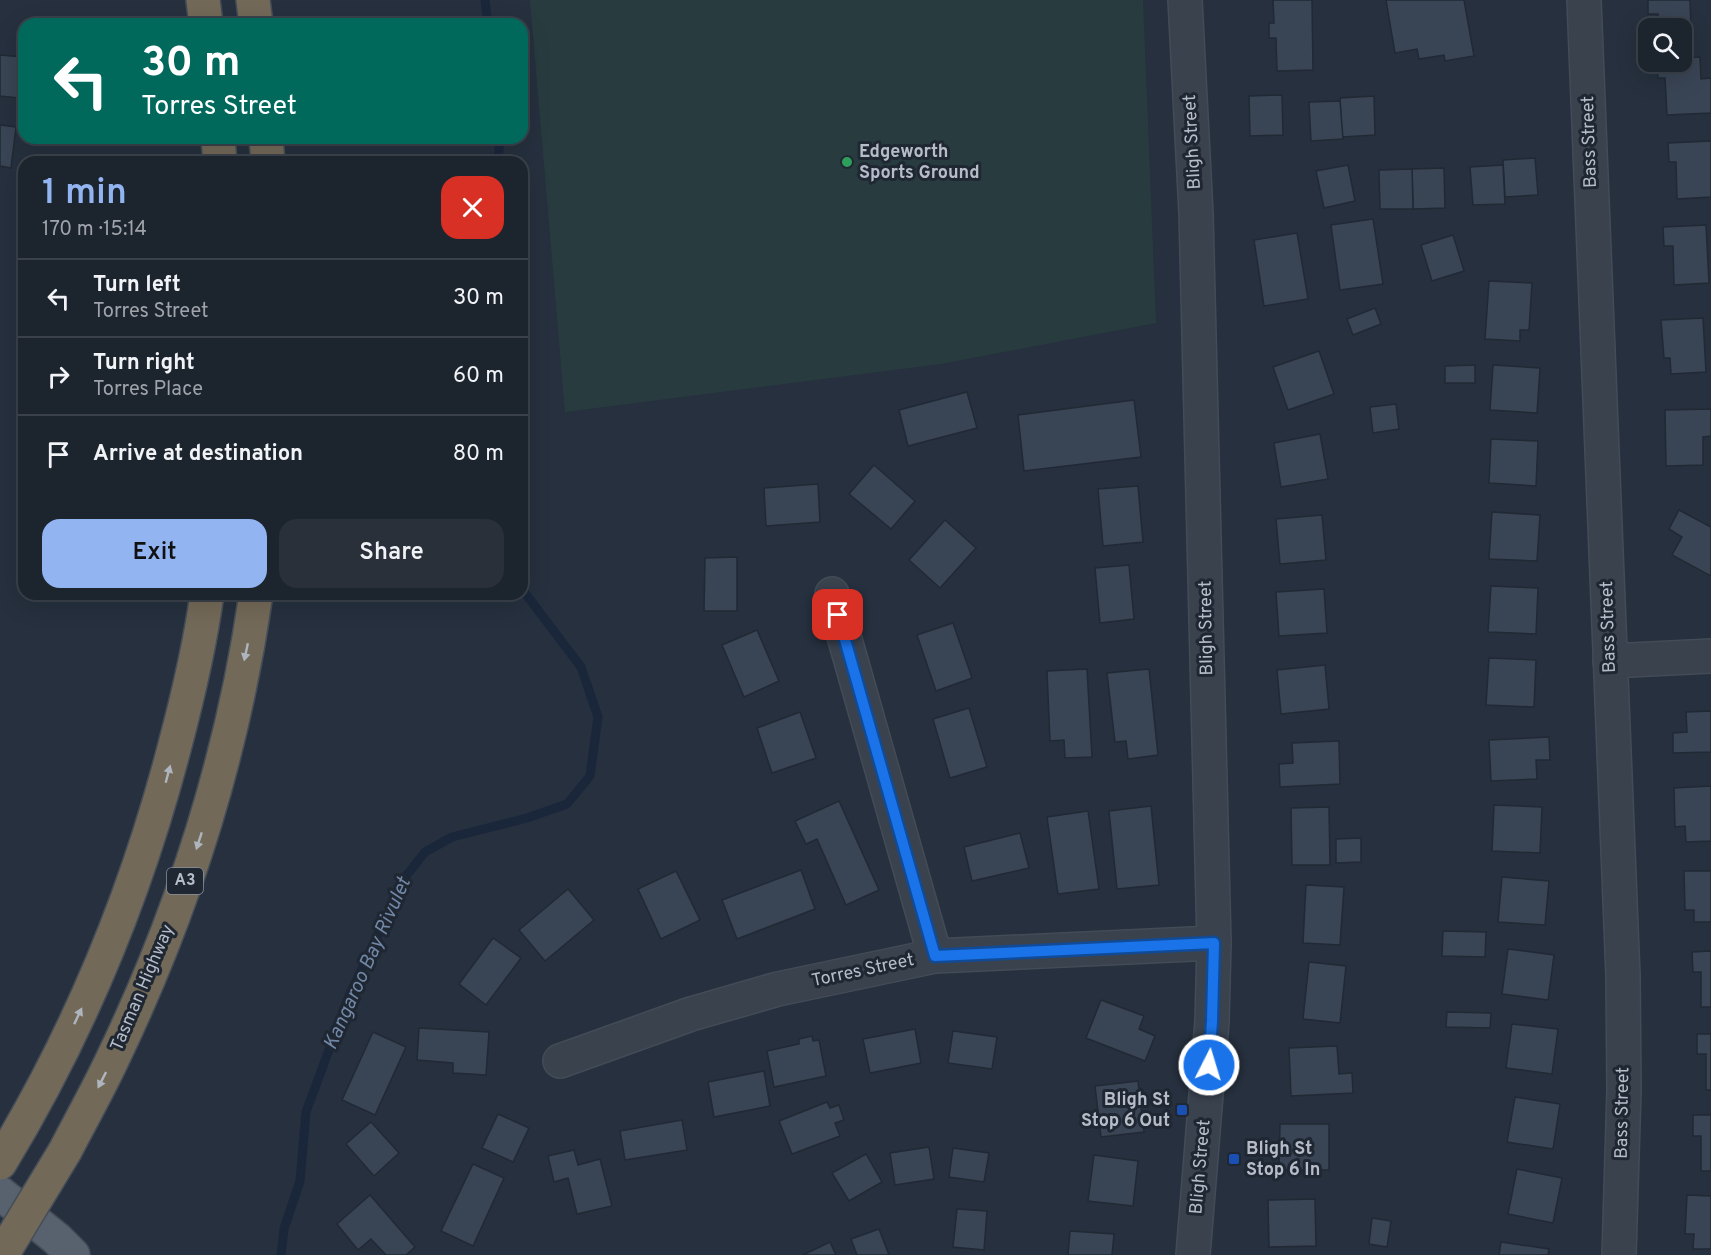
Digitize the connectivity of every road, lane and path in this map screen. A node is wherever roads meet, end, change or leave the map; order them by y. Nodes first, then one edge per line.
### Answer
1 (203, 0) edge
2 (253, 0) edge
3 (1185, 0) edge
4 (1584, 0) edge
5 (205, 18) edge
6 (255, 18) edge
7 (832, 594) dead end
8 (206, 600) edge
9 (255, 600) edge
10 (1711, 657) edge
11 (1610, 661) junction
12 (1214, 943) junction
13 (935, 956) junction
14 (560, 1061) dead end
15 (0, 1163) edge
16 (0, 1193) edge
17 (2, 1255) edge
18 (72, 1255) edge
19 (1193, 1255) edge
20 (1619, 1255) edge

1 - 5 highway
2 - 6 highway
3 - 12 street, Bligh Street
4 - 11 street, Bass Street
7 - 13 street
15 -> 8 highway
9 -> 17 highway, Tasman Highway / A3, bridge
10 - 11 street
11 - 20 street, Bass Street
12 - 13 street, Torres Street
12 - 19 street, Bligh Street
13 - 14 street, Torres Street
16 - 18 main road

